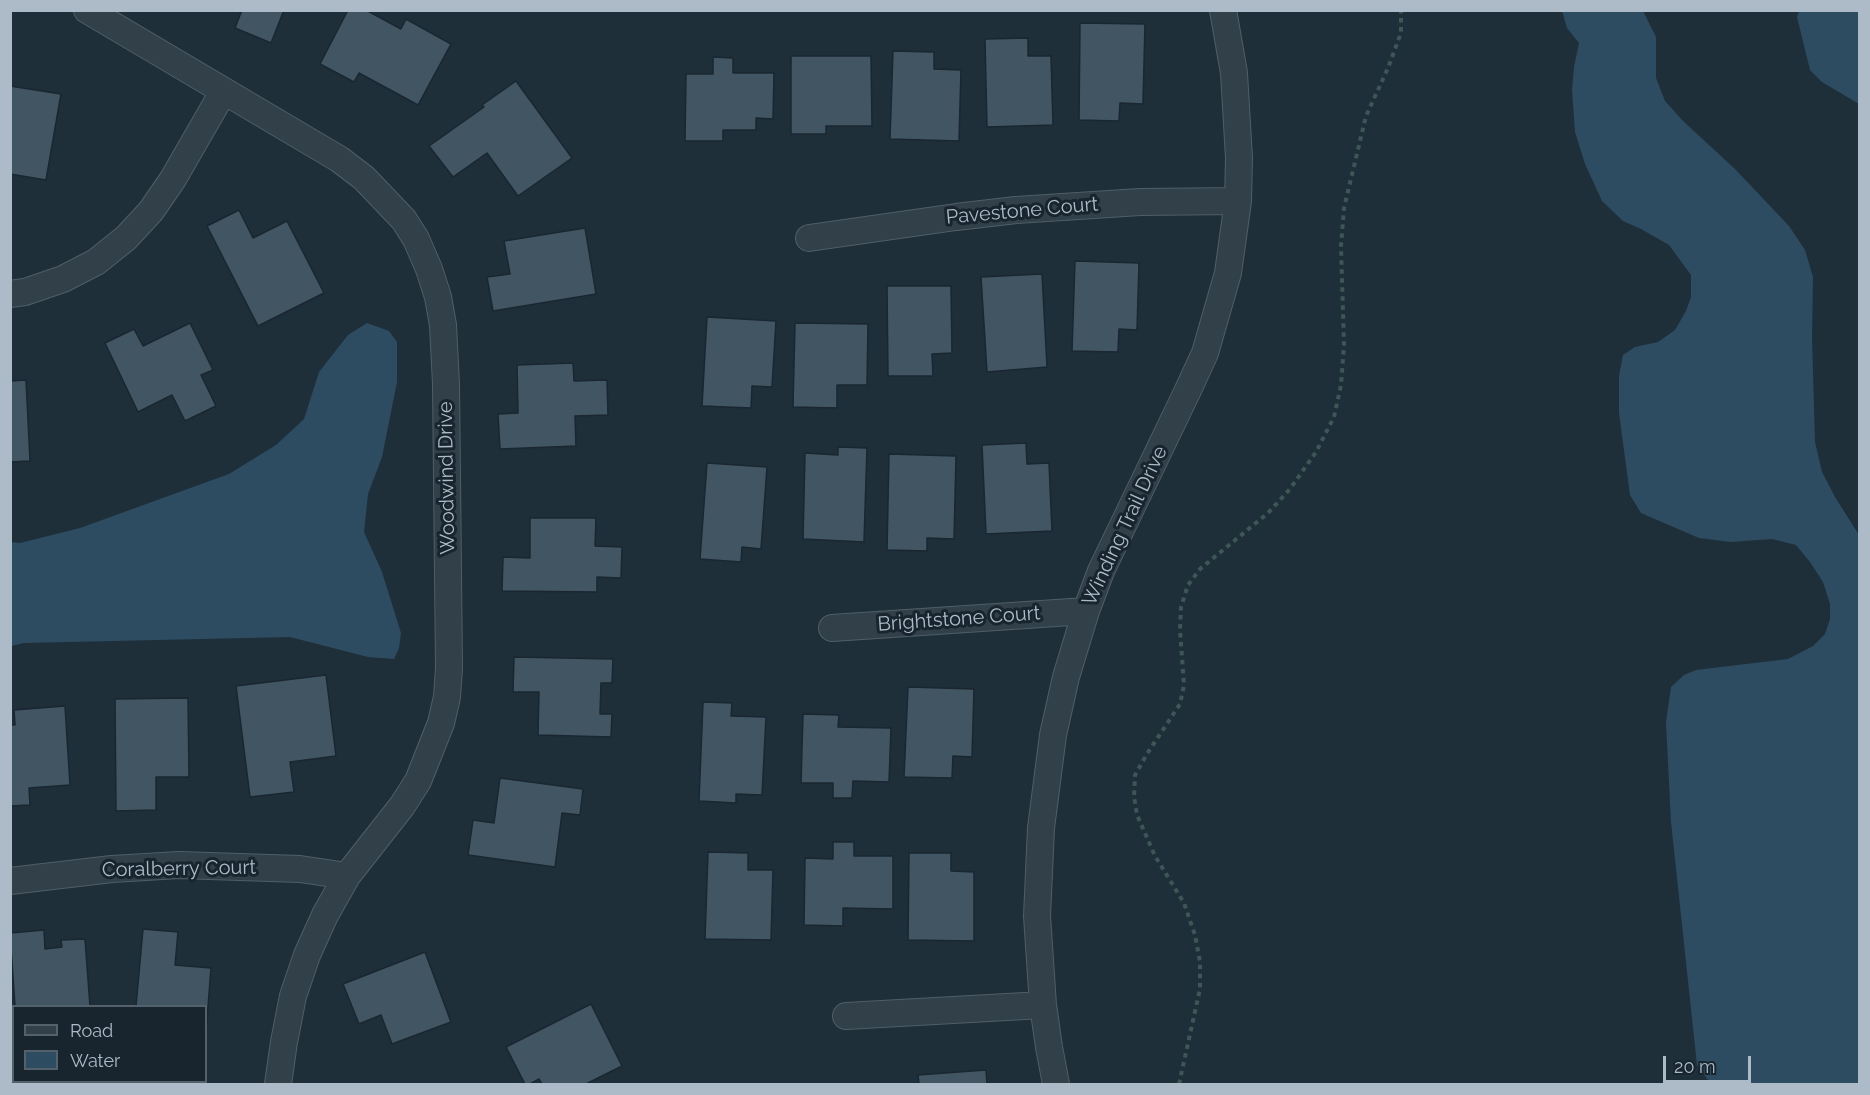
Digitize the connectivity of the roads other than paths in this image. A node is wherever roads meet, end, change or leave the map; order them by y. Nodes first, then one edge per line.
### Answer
1 (87, 10) edge
2 (1223, 10) edge
3 (223, 92) junction
4 (1238, 201) junction
5 (809, 238) dead end
6 (10, 294) edge
7 (1086, 611) junction
8 (832, 628) dead end
9 (347, 876) junction
10 (10, 881) edge
11 (1043, 1005) junction
12 (846, 1016) dead end
13 (278, 1084) edge
14 (1056, 1084) edge

1 - 3 street, Woodwind Drive
2 - 4 street, Winding Trail Drive
3 - 6 street
3 - 9 street, Woodwind Drive
4 - 5 street, Pavestone Court
4 - 7 street, Winding Trail Drive
7 - 8 street, Brightstone Court
7 - 11 street, Winding Trail Drive
9 - 10 street, Coralberry Court
9 - 13 street, Woodwind Drive
11 - 12 street
11 - 14 street, Winding Trail Drive

